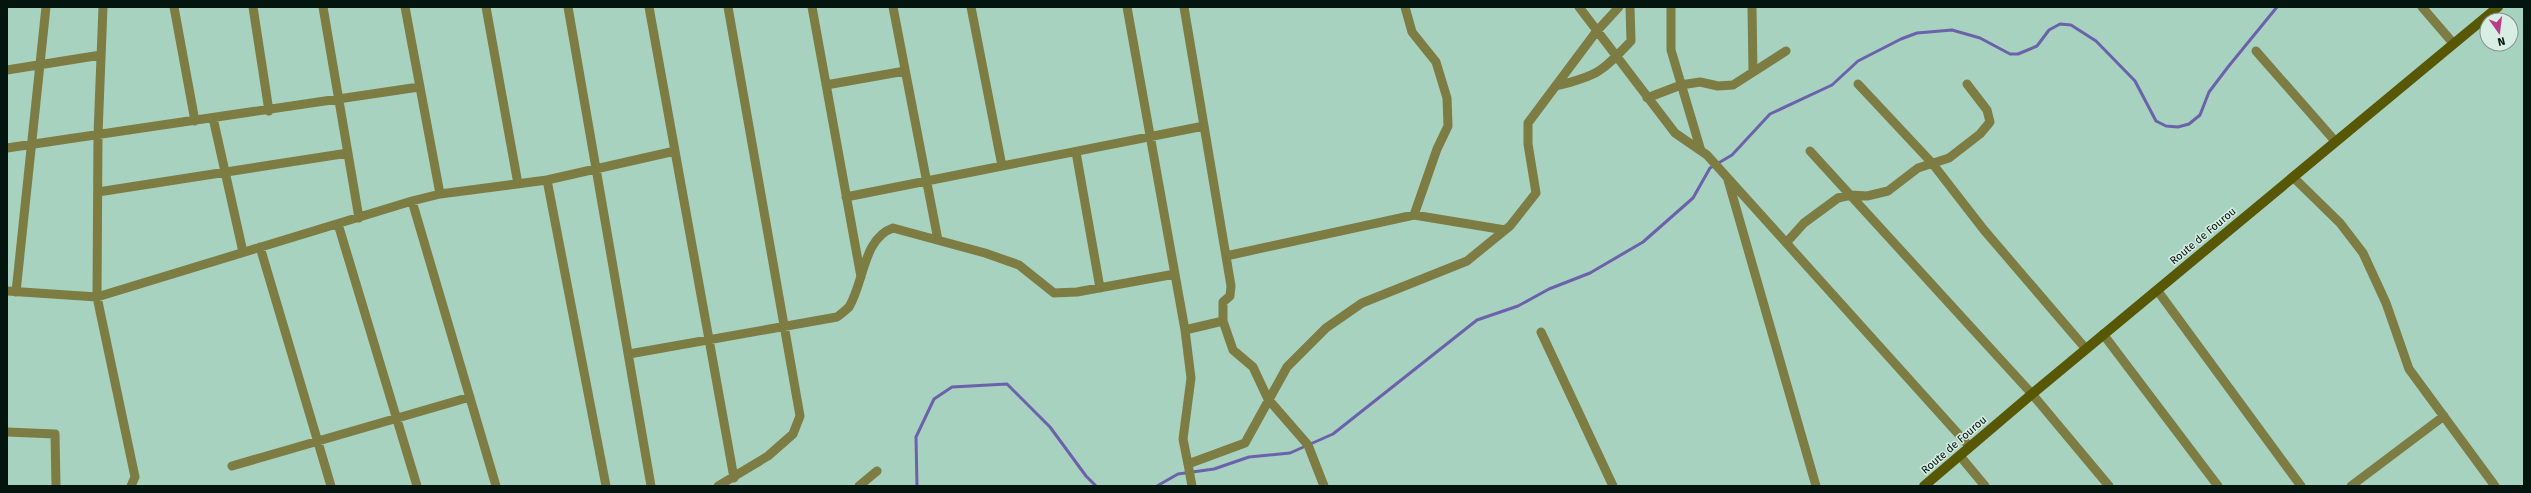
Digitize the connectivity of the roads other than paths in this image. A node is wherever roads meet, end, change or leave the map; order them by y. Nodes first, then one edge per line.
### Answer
1 (46, 7) edge
2 (103, 7) edge
3 (174, 7) edge
4 (253, 7) edge
5 (326, 7) edge
6 (405, 7) edge
7 (486, 7) edge
8 (568, 7) edge
9 (649, 7) edge
10 (728, 7) edge
11 (812, 7) edge
12 (893, 7) edge
13 (971, 7) edge
14 (1127, 7) edge
15 (1184, 7) edge
16 (1405, 7) edge
17 (1579, 7) edge
18 (1619, 7) edge
19 (1630, 7) edge
20 (1671, 7) edge
21 (1752, 7) edge
22 (2422, 7) edge
23 (2498, 7) edge
24 (1596, 32) junction
25 (2453, 43) junction
26 (1786, 51) dead end
27 (2256, 51) dead end
28 (101, 55) junction
29 (1615, 57) junction
30 (40, 65) junction
31 (7, 70) edge
32 (905, 71) junction
33 (1753, 72) junction
34 (1858, 84) dead end
35 (1967, 84) dead end
36 (826, 85) junction
37 (1556, 86) junction
38 (1681, 86) junction
39 (419, 87) junction
40 (1647, 98) junction
41 (340, 100) junction
42 (269, 111) junction
43 (213, 118) junction
44 (195, 121) junction
45 (1204, 126) junction
46 (98, 134) junction
47 (1150, 137) junction
48 (2335, 141) junction
49 (31, 144) junction
50 (7, 148) edge
51 (675, 151) junction
52 (1701, 151) junction
53 (1810, 151) dead end
54 (1076, 152) junction
55 (348, 153) junction
56 (1932, 163) junction
57 (1002, 166) junction
58 (596, 168) junction
59 (225, 172) junction
60 (1727, 177) junction
61 (2293, 177) junction
62 (547, 180) junction
63 (927, 181) junction
64 (518, 184) junction
65 (98, 192) junction
66 (440, 194) junction
67 (1850, 195) junction
68 (846, 197) junction
69 (412, 201) junction
70 (1414, 215) junction
71 (360, 218) junction
72 (338, 224) junction
73 (1505, 230) junction
74 (938, 240) junction
75 (1786, 243) junction
76 (260, 247) junction
77 (242, 252) junction
78 (1226, 256) junction
79 (1175, 274) junction
80 (861, 277) junction
81 (1100, 288) junction
82 (2157, 290) junction
83 (12, 292) edge
84 (97, 296) junction
85 (1223, 321) junction
86 (784, 327) junction
87 (1185, 330) junction
88 (1541, 332) dead end
89 (2104, 334) junction
90 (709, 340) junction
91 (2086, 349) junction
92 (628, 354) junction
93 (2032, 394) junction
94 (470, 397) junction
95 (1268, 399) junction
96 (2444, 416) junction
97 (396, 419) junction
98 (7, 432) edge
99 (318, 441) junction
100 (1970, 447) junction
101 (1960, 456) junction
102 (1188, 465) junction
103 (232, 466) dead end
104 (877, 471) dead end
105 (734, 478) junction
106 (721, 485) edge
107 (1192, 485) edge
108 (56, 486) edge
109 (131, 486) edge
110 (332, 486) edge
111 (417, 486) edge
112 (496, 486) edge
113 (606, 486) edge
114 (651, 486) edge
115 (859, 486) edge
116 (1324, 486) edge
117 (1613, 486) edge
118 (1816, 486) edge
119 (1924, 486) edge
120 (1985, 486) edge
121 (2109, 486) edge
122 (2218, 486) edge
123 (2301, 486) edge
124 (2351, 486) edge
125 (2495, 486) edge

1 - 30 street
2 - 28 street
3 - 44 street
4 - 42 street
5 - 41 street
6 - 39 street
7 - 64 street
8 - 58 street
9 - 51 street
10 - 86 street
11 - 36 street
12 - 32 street
13 - 57 street
14 - 47 street
15 - 45 street
16 - 70 street
17 - 24 street
18 - 24 street
19 - 29 street
20 - 38 street
21 - 33 street
22 - 25 street
23 - 25 main road, Route de Fourou
24 - 29 street
24 - 37 street
25 - 48 main road, Route de Fourou
26 - 33 street
27 - 48 street
28 - 30 street
28 - 46 street
29 - 37 street
29 - 40 street
30 - 31 street
30 - 49 street
32 - 36 street
32 - 63 street
33 - 38 street
34 - 56 street
35 - 56 street
36 - 68 street
37 - 73 street
38 - 40 street
38 - 52 street
39 - 41 street
39 - 66 street
40 - 52 street
41 - 42 street
41 - 55 street
42 - 43 street
43 - 44 street
43 - 59 street
44 - 46 street
45 - 47 street
45 - 78 street
46 - 49 street
46 - 65 street
47 - 54 street
47 - 79 street
48 - 61 main road, Route de Fourou
49 - 50 street
49 - 83 street
51 - 58 street
51 - 90 street
52 - 60 street
53 - 67 street
54 - 57 street
54 - 81 street
55 - 59 street
55 - 71 street
56 - 67 street
56 - 91 street
57 - 63 street
58 - 62 street
58 - 92 street
59 - 65 street
59 - 77 street
60 - 75 street
60 - 118 street
61 - 82 main road, Route de Fourou
61 - 96 street
62 - 64 street
62 - 113 street
63 - 68 street
63 - 74 street
64 - 66 street
65 - 84 street
66 - 69 street
67 - 75 street
67 - 93 street
68 - 80 street
69 - 71 street
69 - 94 street
70 - 73 street
70 - 78 street
71 - 72 street
72 - 76 street
72 - 97 street
73 - 95 street
74 - 80 street
74 - 81 street
75 - 100 street
76 - 77 street
76 - 99 street
77 - 84 street
78 - 85 street
79 - 81 street
79 - 87 street
80 - 86 street
82 - 89 main road, Route de Fourou
82 - 123 street
83 - 84 street
84 - 109 street
85 - 87 street
85 - 95 street
86 - 90 street
86 - 105 street
87 - 102 street
88 - 117 street
89 - 91 main road, Route de Fourou
89 - 122 street
90 - 92 street
90 - 105 street
91 - 93 main road, Route de Fourou
92 - 114 street
93 - 100 main road, Route de Fourou
93 - 121 street
94 - 97 street
94 - 112 street
95 - 102 street
95 - 116 street
96 - 124 street
96 - 125 street
97 - 99 street
97 - 111 street
98 - 108 street
99 - 103 street
99 - 110 street
100 - 101 main road, Route de Fourou
101 - 119 main road, Route de Fourou
101 - 120 street
102 - 107 street
104 - 115 street
105 - 106 street

